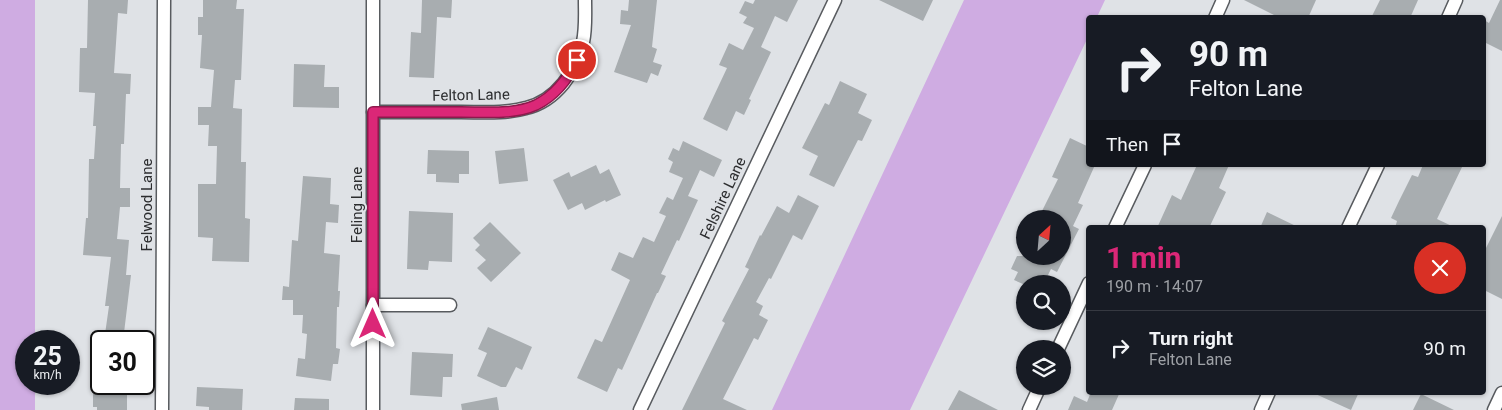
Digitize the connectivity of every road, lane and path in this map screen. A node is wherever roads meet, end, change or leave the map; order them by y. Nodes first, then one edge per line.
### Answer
1 (164, 0) edge
2 (373, 0) edge
3 (585, 0) edge
4 (835, 0) edge
5 (1223, 0) edge
6 (1456, 0) edge
7 (1216, 15) edge
8 (1449, 15) edge
9 (373, 112) junction
10 (1144, 167) edge
11 (1377, 167) edge
12 (1116, 225) edge
13 (1349, 225) edge
14 (1086, 289) edge
15 (373, 305) junction
16 (450, 305) dead end
17 (1062, 340) edge
18 (1502, 392) edge
19 (1036, 395) edge
20 (1268, 395) edge
21 (162, 410) edge
22 (373, 410) edge
23 (640, 410) edge
24 (1029, 410) edge
25 (1261, 410) edge
26 (1494, 410) edge

1 - 21 street, Felwood Lane
2 - 9 street, Feling Lane
3 - 9 street, Felton Lane
4 - 23 street, Felshire Lane
5 - 7 street
6 - 8 street
9 - 15 street, Feling Lane
10 - 12 street
11 - 13 street
14 - 17 street
15 - 16 street
15 - 22 street, Feling Lane
18 - 26 street
19 - 24 street
20 - 25 street

